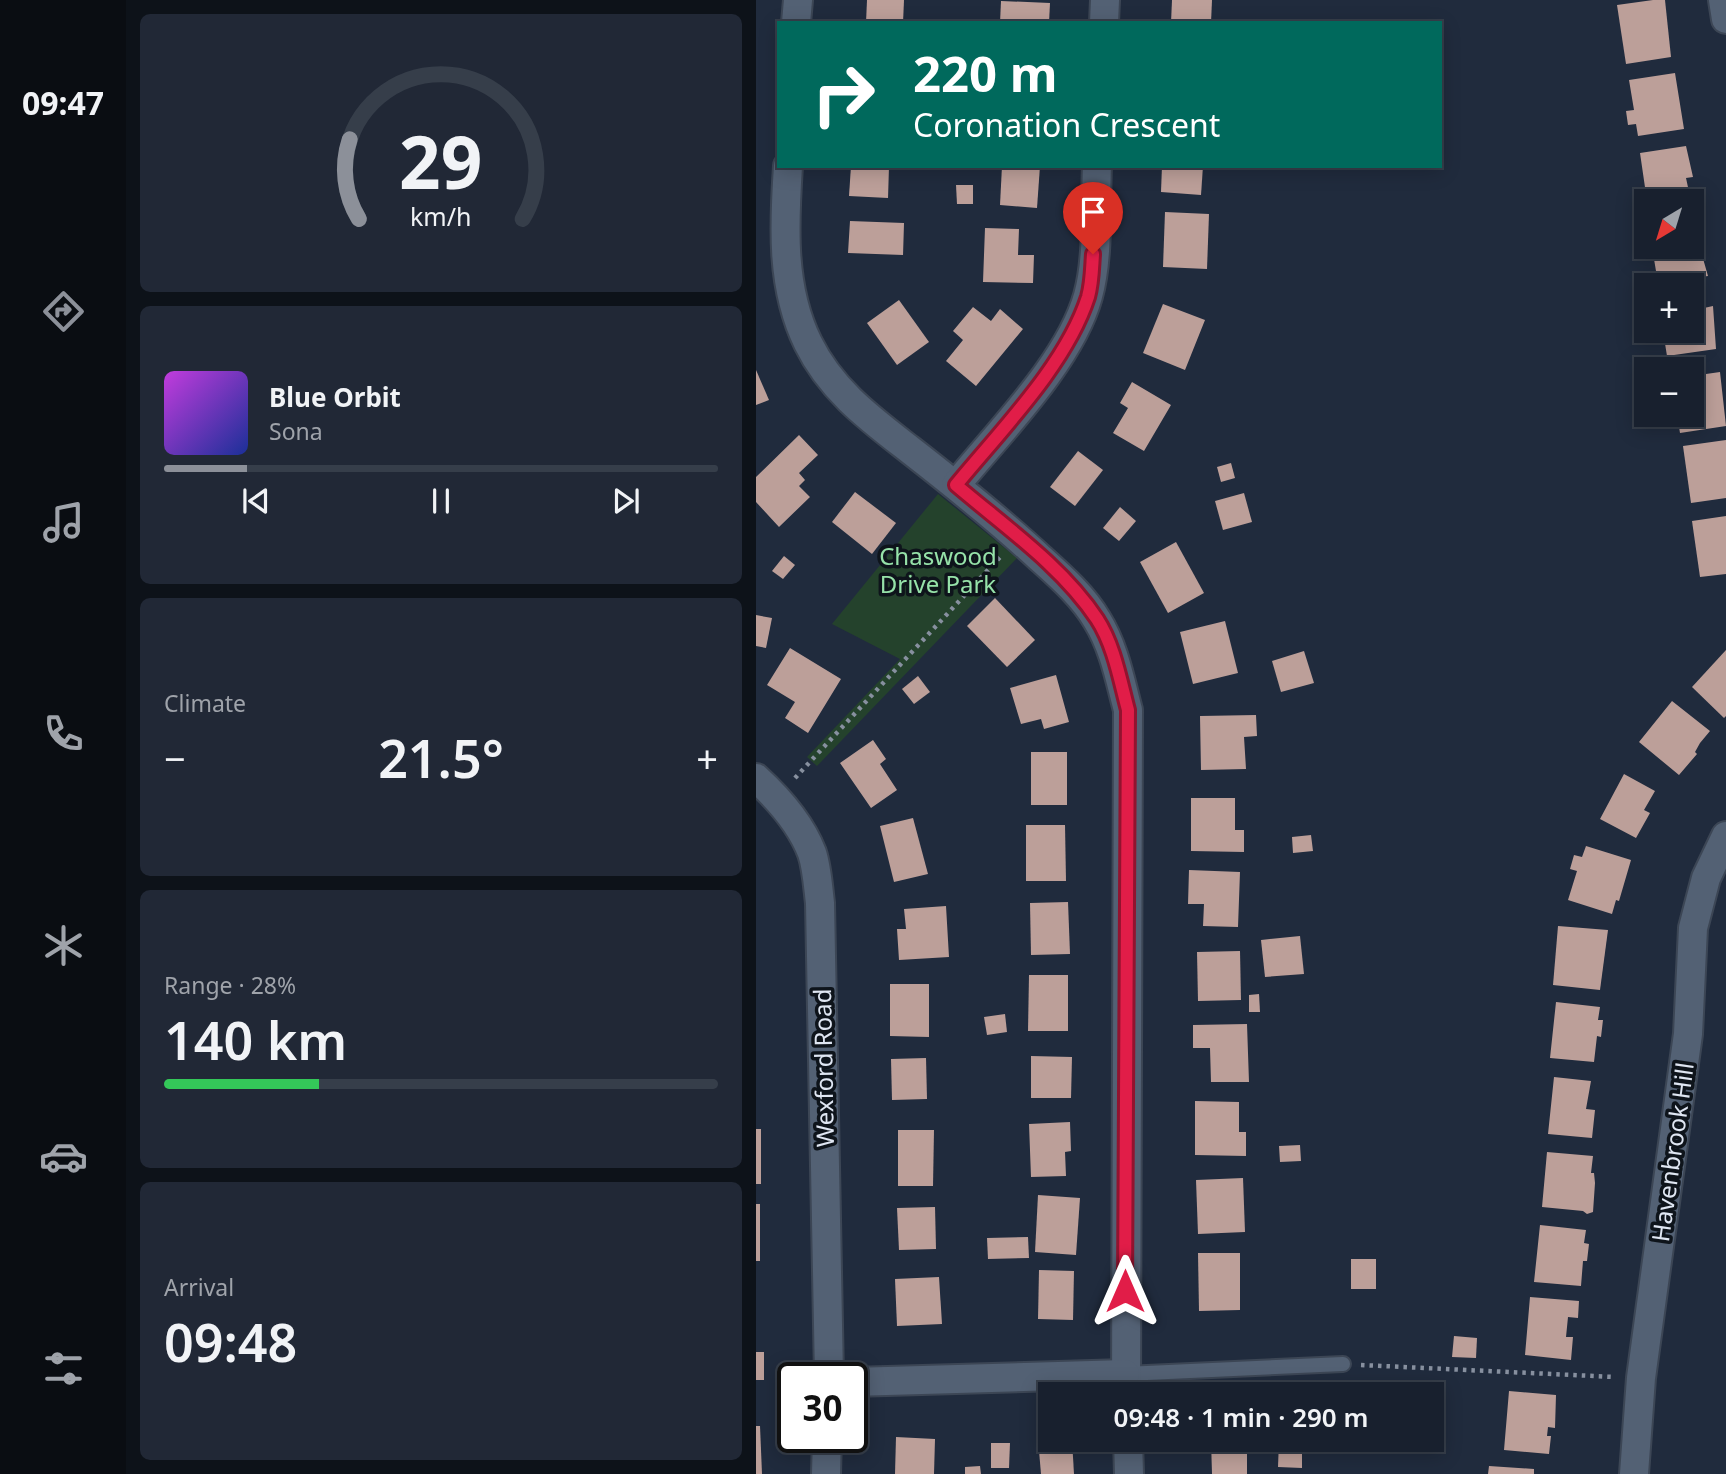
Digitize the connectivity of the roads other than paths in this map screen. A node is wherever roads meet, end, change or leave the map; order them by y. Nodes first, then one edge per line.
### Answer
1 (797, 0) edge
2 (1105, 0) edge
3 (1723, 0) edge
4 (1726, 19) edge
5 (796, 21) edge
6 (1104, 21) edge
7 (788, 168) edge
8 (1097, 168) edge
9 (956, 485) junction
10 (756, 778) edge
11 (1726, 835) edge
12 (829, 1362) edge
13 (1343, 1364) road end
14 (868, 1382) edge
15 (1125, 1382) edge
16 (1156, 1382) edge
17 (1038, 1384) edge
18 (1128, 1452) edge
19 (827, 1453) edge
20 (826, 1474) edge
21 (1129, 1474) edge
22 (1634, 1474) edge

1 - 5 street
2 - 6 street
3 - 4 street
7 - 9 street
8 - 9 street
9 - 15 street
10 - 12 street, Wexford Road
11 - 22 street, Havenbrook Hill
13 - 16 lane
14 - 17 street
18 - 21 street
19 - 20 street

